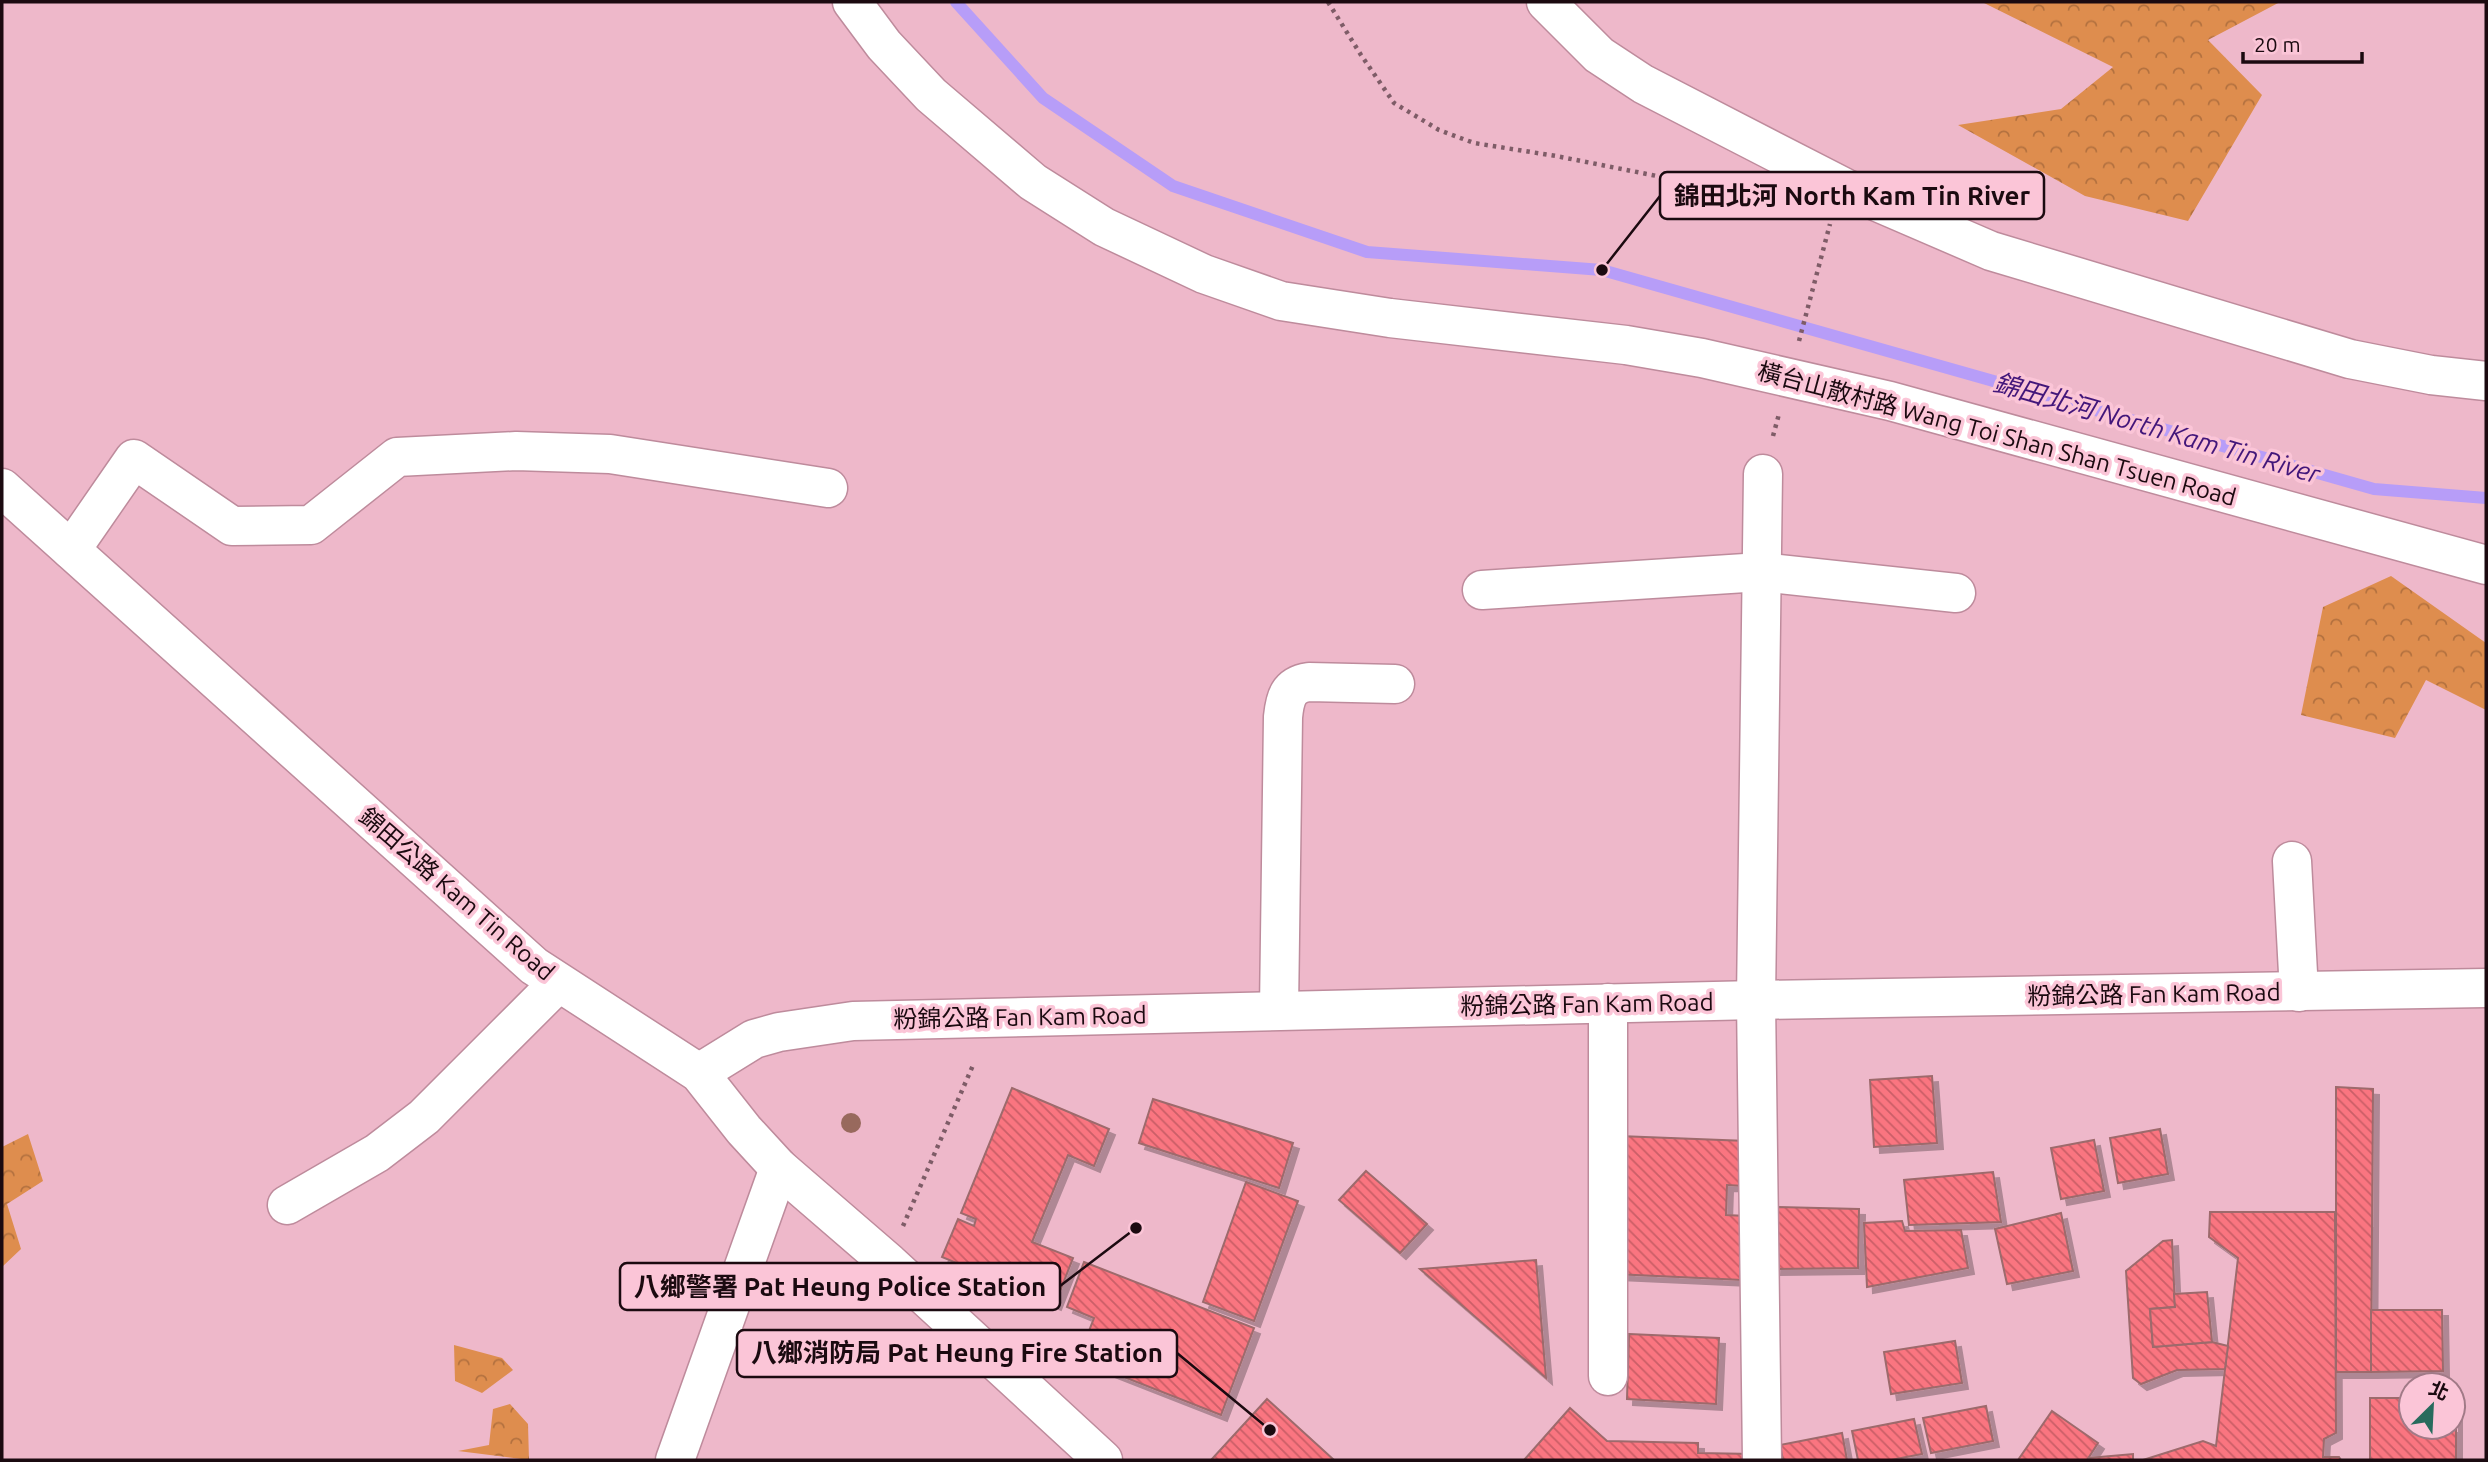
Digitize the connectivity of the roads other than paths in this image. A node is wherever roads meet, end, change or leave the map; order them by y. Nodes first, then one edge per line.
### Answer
1 (852, 2) edge
2 (1546, 2) edge
3 (2486, 381) edge
4 (1763, 474) road end
5 (2, 488) edge
6 (828, 488) dead end
7 (71, 550) junction
8 (2486, 565) edge
9 (1761, 572) junction
10 (1482, 590) dead end
11 (1956, 593) dead end
12 (1395, 684) dead end
13 (2292, 861) dead end
14 (558, 983) junction
15 (2486, 988) edge
16 (2299, 992) junction
17 (1755, 1000) junction
18 (1608, 1003) junction
19 (1279, 1010) junction
20 (699, 1073) junction
21 (779, 1168) junction
22 (287, 1205) dead end
23 (1608, 1376) dead end
24 (675, 1460) edge
25 (1103, 1460) edge
26 (1762, 1460) edge

1 - 8 street, 橫台山散村路 Wang Toi Shan Shan Tsuen Road
2 - 3 street
4 - 9 street
5 - 7 street, 錦田公路 Kam Tin Road
6 - 7 street
7 - 14 street, 錦田公路 Kam Tin Road
9 - 10 street
9 - 11 street
9 - 17 street
12 - 19 street
13 - 16 street
14 - 20 street, 錦田公路 Kam Tin Road
14 - 22 street
15 - 16 street, 粉錦公路 Fan Kam Road
16 - 17 street, 粉錦公路 Fan Kam Road
17 - 18 street, 粉錦公路 Fan Kam Road
17 - 26 street
18 - 19 street, 粉錦公路 Fan Kam Road
18 - 23 street
19 - 20 street, 粉錦公路 Fan Kam Road
20 - 21 street, 錦田公路 Kam Tin Road
21 - 24 street
21 - 25 street, 錦田公路 Kam Tin Road

